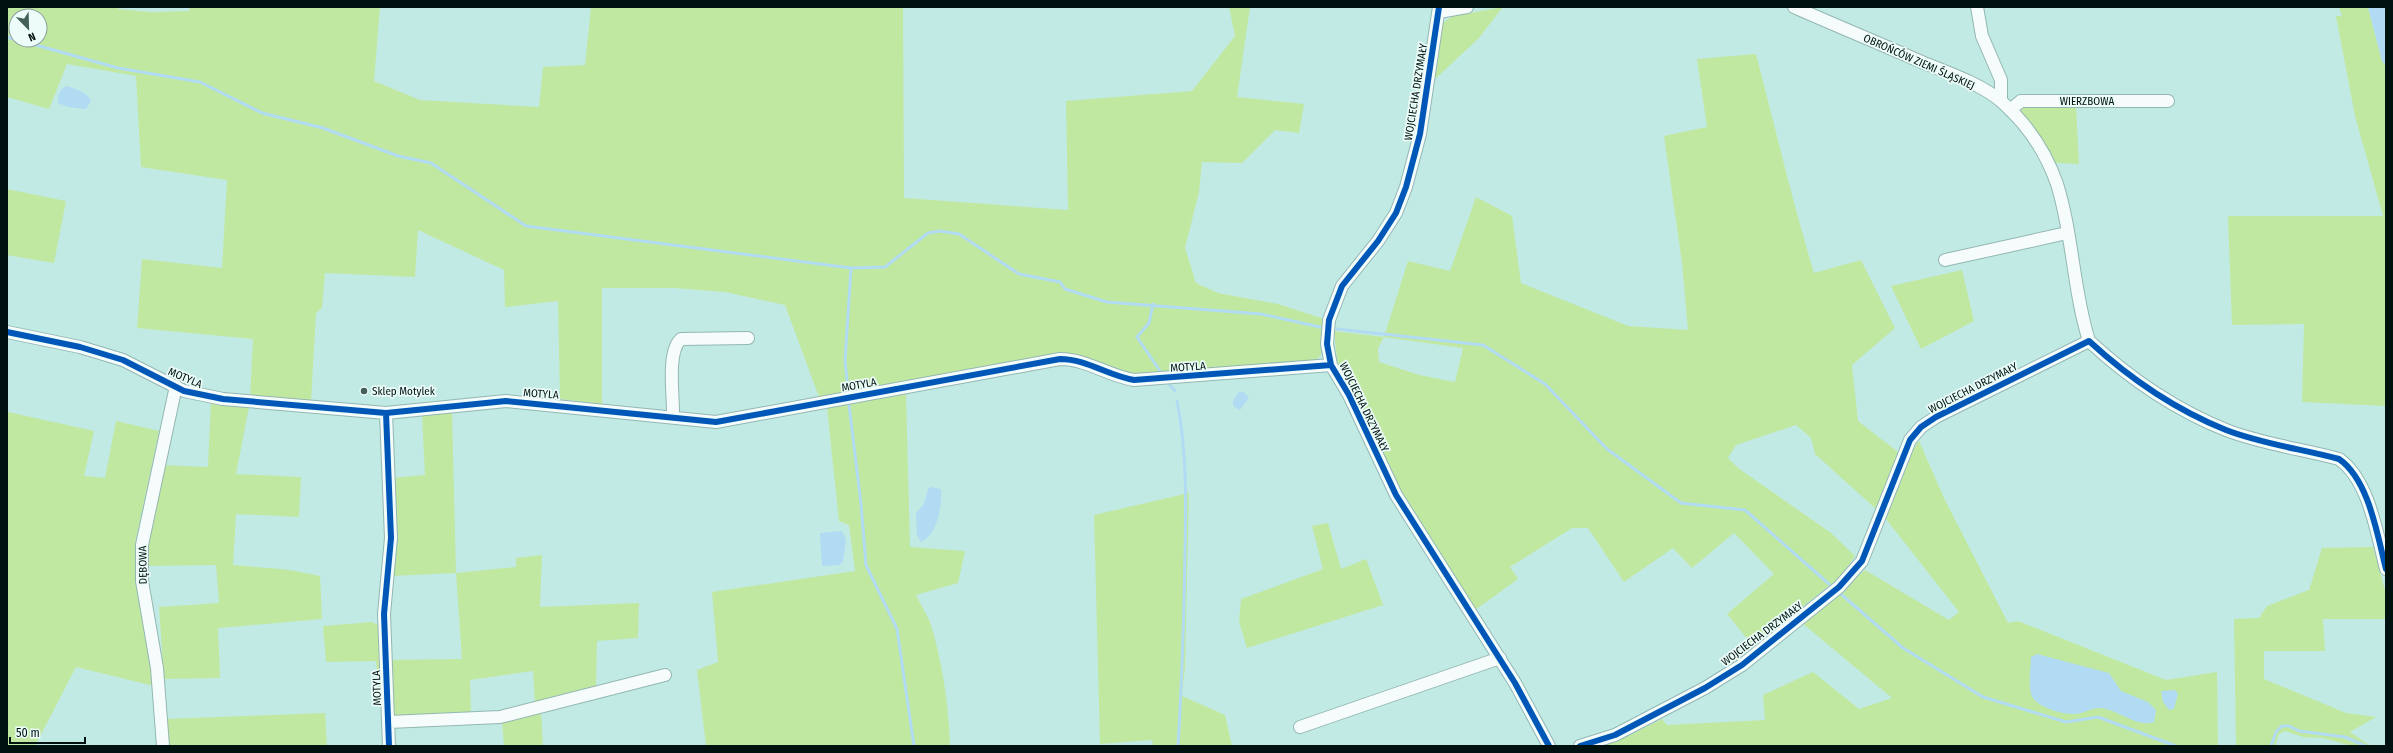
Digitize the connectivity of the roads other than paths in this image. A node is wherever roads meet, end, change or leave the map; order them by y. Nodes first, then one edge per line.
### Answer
1 (1467, 7) edge
2 (1794, 7) edge
3 (1977, 7) edge
4 (1439, 10) edge
5 (2001, 101) junction
6 (2168, 101) dead end
7 (2010, 110) junction
8 (2067, 233) junction
9 (1945, 260) dead end
10 (7, 332) edge
11 (748, 338) dead end
12 (2089, 341) junction
13 (1331, 365) junction
14 (176, 386) junction
15 (386, 413) junction
16 (673, 418) junction
17 (2386, 569) edge
18 (1500, 658) junction
19 (665, 675) dead end
20 (389, 722) junction
21 (1300, 727) dead end
22 (163, 746) edge
23 (389, 746) edge
24 (1549, 746) edge
25 (1580, 746) edge

1 - 4 street
2 - 5 street, OBROŃCÓW ZIEMI ŚLĄSKIEJ
3 - 5 street
4 - 13 street, WOJCIECHA DRZYMAŁY
5 - 7 street, OBROŃCÓW ZIEMI ŚLĄSKIEJ
6 - 7 street, WIERZBOWA
7 - 8 street, OBROŃCÓW ZIEMI ŚLĄSKIEJ
8 - 9 street
8 - 12 street, OBROŃCÓW ZIEMI ŚLĄSKIEJ
10 - 14 street, MOTYLA
11 - 16 street
12 - 17 street
12 - 25 street, WOJCIECHA DRZYMAŁY
13 - 16 street, MOTYLA
13 - 18 street, WOJCIECHA DRZYMAŁY
14 - 15 street, MOTYLA
14 - 22 street, DĘBOWA
15 - 16 street, MOTYLA
15 - 20 street, MOTYLA
18 - 21 street
18 - 24 street, WOJCIECHA DRZYMAŁY
19 - 20 street
20 - 23 street, MOTYLA

